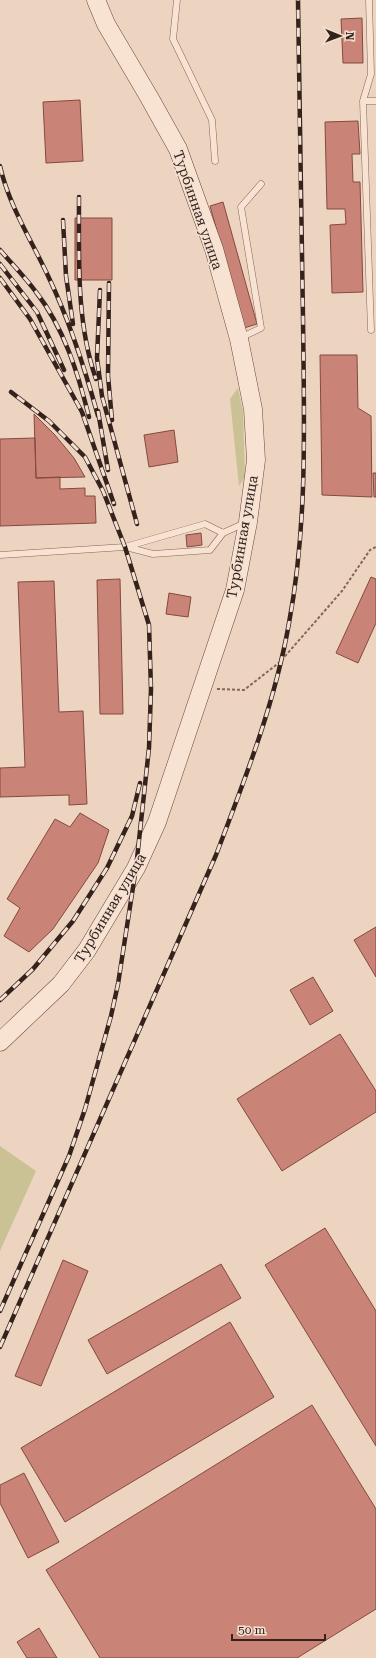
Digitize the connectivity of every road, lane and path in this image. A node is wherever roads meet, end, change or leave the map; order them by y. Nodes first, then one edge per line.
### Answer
1 (96, 0) edge
2 (177, 0) edge
3 (369, 0) edge
4 (363, 101) junction
5 (376, 101) edge
6 (215, 161) dead end
7 (262, 184) dead end
8 (371, 330) dead end
9 (239, 339) junction
10 (248, 522) junction
11 (223, 533) junction
12 (125, 547) junction
13 (376, 547) edge
14 (0, 555) edge
15 (202, 688) junction
16 (0, 1042) edge

1 - 9 main road, Турбинная улица
2 - 6 lane
3 - 4 lane
4 - 5 lane
4 - 8 lane
7 - 9 lane
9 - 10 main road, Турбинная улица
10 - 11 lane
10 - 15 main road, Турбинная улица
11 - 12 lane
11 - 12 lane
12 - 14 lane
13 - 15 path
15 - 16 main road, Турбинная улица

